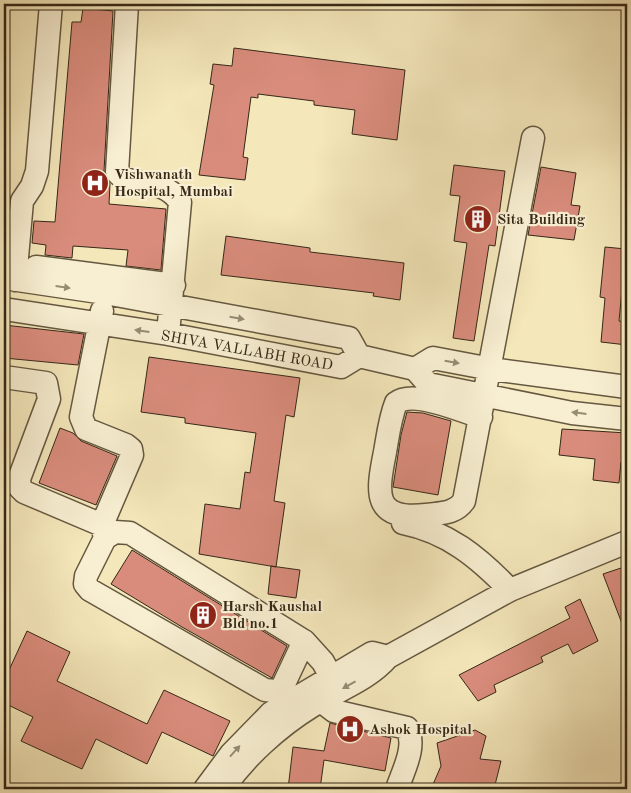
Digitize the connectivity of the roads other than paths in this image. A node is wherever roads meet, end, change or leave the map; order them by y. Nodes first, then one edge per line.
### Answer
1 (52, 4) edge
2 (127, 4) edge
3 (533, 138) dead end
4 (12, 274) edge
5 (105, 292) junction
6 (173, 295) junction
7 (4, 310) edge
8 (208, 312) junction
9 (100, 325) junction
10 (305, 330) junction
11 (168, 334) junction
12 (204, 341) junction
13 (359, 356) junction
14 (301, 359) junction
15 (415, 369) junction
16 (491, 369) junction
17 (4, 377) edge
18 (627, 387) edge
19 (483, 407) junction
20 (627, 419) edge
21 (397, 522) dead end
22 (104, 532) junction
23 (627, 542) edge
24 (510, 590) junction
25 (304, 641) junction
26 (388, 657) junction
27 (330, 677) junction
28 (321, 701) junction
29 (205, 789) edge
30 (223, 789) edge
31 (398, 789) edge

1 - 4 street
2 - 6 street
3 - 16 street
4 -> 5 street, SHIVA VALLABH ROAD
4 - 6 street
5 - 6 street, SHIVA VALLABH ROAD
5 - 9 street
6 - 8 street, SHIVA VALLABH ROAD
6 - 11 street
7 - 9 street, SHIVA VALLABH ROAD
8 -> 10 street, SHIVA VALLABH ROAD
8 - 12 street
11 -> 9 street, SHIVA VALLABH ROAD
9 - 22 street
10 - 13 street, SHIVA VALLABH ROAD
10 - 14 street
11 - 12 street, SHIVA VALLABH ROAD
12 - 14 street, SHIVA VALLABH ROAD
13 - 14 street, SHIVA VALLABH ROAD
13 - 15 street
15 -> 16 street
15 - 19 street
16 - 18 street
16 - 19 street
17 - 22 street
19 - 19 street
20 -> 19 street
21 - 24 street
22 - 25 street
22 - 25 street
23 - 24 street
24 - 26 street
25 - 27 street
26 - 27 street
26 -> 28 street
29 -> 27 street
28 - 30 street
28 - 31 street

